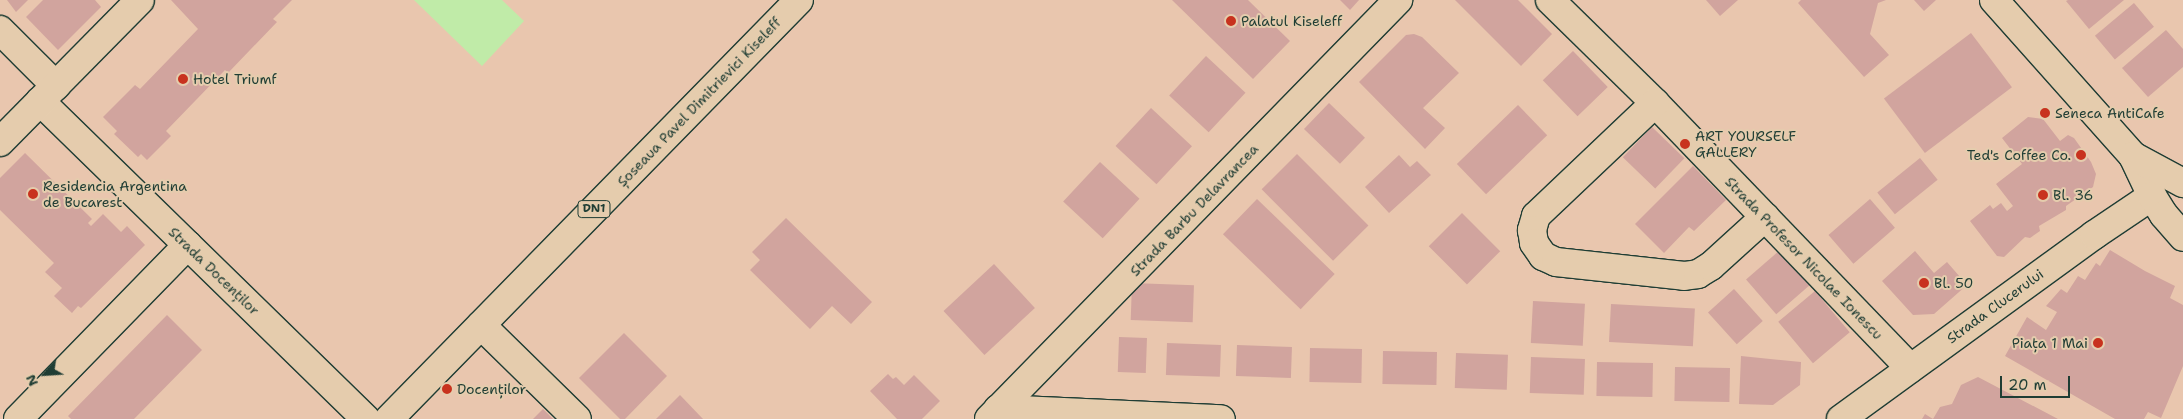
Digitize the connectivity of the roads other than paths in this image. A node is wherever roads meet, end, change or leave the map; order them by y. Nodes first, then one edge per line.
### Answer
1 (140, 0) edge
2 (799, 0) edge
3 (1398, 0) edge
4 (1550, 0) edge
5 (1994, 0) edge
6 (0, 30) edge
7 (48, 94) junction
8 (1655, 104) junction
9 (0, 142) edge
10 (2133, 156) junction
11 (2183, 183) edge
12 (2152, 196) junction
13 (1765, 217) junction
14 (2183, 238) edge
15 (188, 245) junction
16 (481, 325) junction
17 (1910, 368) junction
18 (994, 414) edge
19 (18, 419) edge
20 (366, 419) edge
21 (389, 419) edge
22 (577, 419) edge
23 (1221, 419) edge
24 (1842, 419) edge

1 - 7 street
2 - 16 street, Șoseaua Pavel Dimitrievici Kiseleff / DN1
3 - 18 street, Strada Barbu Delavrancea
4 - 8 street, Strada Profesor Nicolae Ionescu
5 - 10 street
6 - 7 street, Strada Docenților
7 - 9 street
7 - 15 street, Strada Docenților
8 - 13 street, Strada Profesor Nicolae Ionescu
8 - 13 street
10 - 11 street
10 - 12 street
12 - 14 street
12 - 17 street, Strada Clucerului
13 - 17 street, Strada Profesor Nicolae Ionescu
15 - 19 street
15 - 20 street, Strada Docenților
16 - 21 street, Șoseaua Pavel Dimitrievici Kiseleff / DN1
16 - 22 street
17 - 24 street, Strada Clucerului
18 - 23 street

